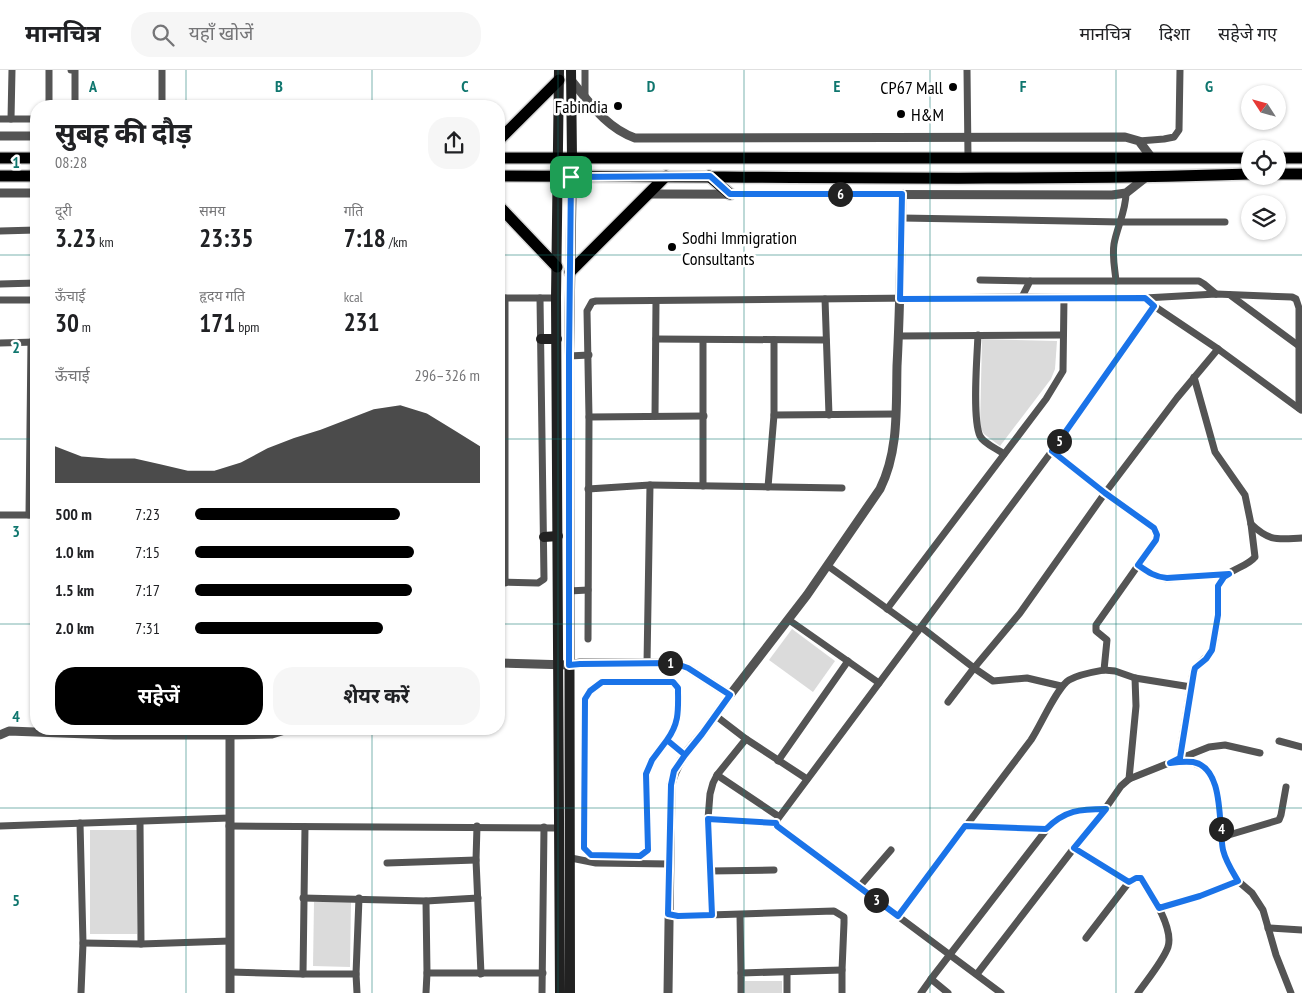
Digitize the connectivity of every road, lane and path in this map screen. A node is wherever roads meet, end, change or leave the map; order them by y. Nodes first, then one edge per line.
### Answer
1 (12, 70) edge
2 (49, 70) edge
3 (71, 70) edge
4 (75, 70) edge
5 (162, 70) edge
6 (586, 70) edge
7 (967, 70) edge
8 (1180, 70) edge
9 (559, 75) edge
10 (571, 75) edge
11 (585, 97) junction
12 (49, 100) edge
13 (75, 100) edge
14 (162, 100) edge
15 (0, 119) edge
16 (11, 119) junction
17 (30, 119) edge
18 (505, 134) edge
19 (0, 136) edge
20 (30, 136) edge
21 (968, 138) junction
22 (1139, 141) junction
23 (968, 157) junction
24 (0, 158) edge
25 (30, 158) edge
26 (505, 158) edge
27 (558, 158) junction
28 (572, 158) junction
29 (1151, 158) junction
30 (1241, 158) edge
31 (1286, 158) edge
32 (1302, 158) edge
33 (1241, 174) edge
34 (1286, 174) edge
35 (1302, 174) edge
36 (0, 176) edge
37 (30, 176) edge
38 (505, 176) edge
39 (565, 176) junction
40 (666, 176) junction
41 (710, 176) junction
42 (1145, 178) junction
43 (0, 193) edge
44 (30, 193) edge
45 (1126, 193) junction
46 (648, 194) junction
47 (730, 194) junction
48 (902, 194) junction
49 (505, 212) edge
50 (902, 218) junction
51 (1121, 222) junction
52 (1225, 222) dead end
53 (30, 230) edge
54 (0, 231) edge
55 (557, 267) junction
56 (570, 272) junction
57 (980, 280) dead end
58 (1030, 281) junction
59 (1116, 281) junction
60 (30, 283) edge
61 (0, 284) edge
62 (1216, 294) junction
63 (1230, 294) junction
64 (1022, 297) junction
65 (505, 298) edge
66 (540, 298) junction
67 (556, 298) junction
68 (1064, 298) junction
69 (1145, 298) junction
70 (825, 299) junction
71 (900, 299) junction
72 (0, 300) edge
73 (30, 300) edge
74 (656, 301) junction
75 (1154, 306) junction
76 (978, 335) junction
77 (1063, 335) junction
78 (899, 336) junction
79 (541, 339) junction
80 (557, 339) junction
81 (656, 339) junction
82 (704, 340) junction
83 (774, 340) junction
84 (826, 340) junction
85 (30, 342) edge
86 (0, 343) edge
87 (1299, 346) junction
88 (1218, 348) junction
89 (569, 356) junction
90 (589, 356) junction
91 (1194, 377) junction
92 (1301, 409) edge
93 (829, 414) junction
94 (896, 414) junction
95 (774, 415) junction
96 (655, 416) junction
97 (704, 416) junction
98 (589, 417) junction
99 (1052, 451) junction
100 (1004, 454) junction
101 (650, 485) junction
102 (703, 486) junction
103 (768, 487) junction
104 (842, 488) dead end
105 (588, 489) junction
106 (1105, 493) junction
107 (0, 515) edge
108 (30, 515) edge
109 (1251, 524) junction
110 (558, 536) junction
111 (544, 537) junction
112 (1302, 538) edge
113 (1138, 565) junction
114 (828, 566) junction
115 (1229, 574) junction
116 (505, 582) edge
117 (588, 590) junction
118 (568, 591) junction
119 (887, 609) junction
120 (789, 620) junction
121 (920, 629) junction
122 (588, 639) dead end
123 (848, 661) junction
124 (505, 663) edge
125 (647, 663) junction
126 (558, 664) junction
127 (569, 665) junction
128 (974, 668) junction
129 (1104, 670) junction
130 (1136, 678) junction
131 (879, 683) junction
132 (1061, 686) junction
133 (1191, 687) junction
134 (730, 695) junction
135 (948, 702) dead end
136 (716, 716) junction
137 (30, 732) edge
138 (0, 735) edge
139 (114, 735) edge
140 (230, 735) joint
141 (746, 738) junction
142 (667, 740) junction
143 (1279, 741) dead end
144 (1302, 747) edge
145 (1260, 753) dead end
146 (685, 755) junction
147 (1180, 758) junction
148 (778, 761) junction
149 (1170, 763) junction
150 (717, 774) junction
151 (807, 779) junction
152 (1129, 779) junction
153 (1286, 788) dead end
154 (1106, 809) junction
155 (708, 819) junction
156 (777, 820) junction
157 (140, 822) junction
158 (229, 822) junction
159 (80, 823) junction
160 (0, 826) edge
161 (477, 826) junction
162 (965, 826) junction
163 (305, 827) junction
164 (544, 827) junction
165 (558, 828) junction
166 (1046, 829) junction
167 (1222, 837) junction
168 (1074, 848) junction
169 (891, 850) dead end
170 (571, 858) junction
171 (476, 860) junction
172 (387, 863) dead end
173 (670, 864) junction
174 (774, 870) dead end
175 (710, 871) junction
176 (1238, 881) junction
177 (1129, 882) junction
178 (859, 887) junction
179 (303, 898) junction
180 (359, 898) junction
181 (478, 898) junction
182 (426, 900) junction
183 (1159, 908) junction
184 (668, 914) junction
185 (740, 914) junction
186 (712, 915) junction
187 (898, 916) junction
188 (1268, 928) junction
189 (1302, 930) edge
190 (1086, 938) dead end
191 (230, 941) junction
192 (83, 943) junction
193 (141, 944) junction
194 (949, 954) junction
195 (842, 970) junction
196 (230, 972) junction
197 (787, 972) junction
198 (426, 973) junction
199 (741, 973) junction
200 (303, 974) junction
201 (356, 974) junction
202 (481, 974) junction
203 (543, 974) junction
204 (976, 974) junction
205 (931, 980) junction
206 (81, 993) edge
207 (230, 993) edge
208 (356, 993) edge
209 (426, 993) edge
210 (542, 993) edge
211 (560, 993) edge
212 (570, 993) edge
213 (668, 993) edge
214 (741, 993) edge
215 (787, 993) edge
216 (842, 993) edge
217 (921, 993) edge
218 (948, 993) edge
219 (1001, 993) edge
220 (1138, 993) edge
221 (1291, 993) edge

1 - 16 street
2 - 12 street
3 - 4 street
4 - 13 street
5 - 14 street
6 - 11 street
7 - 21 street
8 - 22 street
9 - 18 main road
9 - 27 main road
10 - 11 street
10 - 28 main road
11 - 21 street
15 - 16 street
16 - 17 street
19 - 20 street
21 - 22 street
21 - 23 street
22 - 29 street
23 - 28 main road
23 - 29 main road
24 - 25 main road
26 - 27 main road
27 - 28 main road
27 - 39 main road
28 - 39 main road
29 - 30 main road
31 - 32 main road
33 - 42 main road
34 - 35 main road
36 - 37 main road
38 - 39 main road
39 - 40 main road
39 - 55 main road
39 - 56 main road
40 - 41 main road
40 - 46 main road
41 - 42 main road
41 - 47 main road
42 - 45 street
43 - 44 street
45 - 48 street
45 - 51 street
46 - 47 street
46 - 56 main road
47 - 48 street
48 - 50 street
49 - 55 main road
50 - 51 street
50 - 71 street
51 - 52 street
51 - 59 street
53 - 54 street
55 - 67 main road
56 - 89 main road
57 - 58 street
58 - 59 street
58 - 64 street
59 - 62 street
60 - 61 street
62 - 63 street
62 - 69 street
63 - 87 street
63 - 87 street
64 - 68 street
64 - 71 street
65 - 66 street
66 - 67 street
66 - 79 street
67 - 80 main road
68 - 69 street
68 - 77 street
69 - 75 street
70 - 71 street
70 - 74 street
70 - 84 street
71 - 78 street
72 - 73 street
74 - 81 street
74 - 90 street
75 - 88 street
75 - 99 street
76 - 77 street
76 - 78 street
76 - 100 street
77 - 100 street
78 - 94 street
79 - 80 main road
79 - 111 street
80 - 110 main road
81 - 82 street
81 - 96 street
82 - 83 street
82 - 97 street
83 - 84 street
83 - 95 street
84 - 93 street
85 - 86 street
87 - 92 street
88 - 91 street
88 - 92 street
89 - 90 street
89 - 118 main road
90 - 98 street
91 - 106 street
91 - 109 street
93 - 94 street
93 - 95 street
94 - 114 street
95 - 103 street
96 - 97 street
96 - 98 street
97 - 102 street
98 - 105 street
99 - 106 street
99 - 121 street
100 - 119 street
101 - 102 street
101 - 105 street
101 - 125 street
102 - 103 street
103 - 104 street
105 - 117 street
106 - 113 street
106 - 128 street
107 - 108 street
109 - 112 street
109 - 115 street
110 - 111 main road
110 - 126 main road
111 - 116 street
113 - 115 street
113 - 129 street
114 - 119 street
114 - 120 street
115 - 133 street
117 - 118 street
117 - 122 street
118 - 127 main road
119 - 121 street
120 - 123 street
120 - 134 street
121 - 128 street
121 - 131 street
123 - 131 street
123 - 148 street
124 - 126 street
125 - 127 street
125 - 134 street
126 - 127 street
126 - 165 main road
127 - 170 main road
128 - 132 street
128 - 135 street
129 - 130 street
129 - 132 street
130 - 133 street
130 - 152 street
131 - 151 street
132 - 162 street
133 - 147 street
134 - 136 street
136 - 141 street
136 - 146 street
137 - 138 street
139 - 140 street
140 - 158 street
141 - 148 street
141 - 150 street
142 - 142 street
142 - 146 street
143 - 144 street
145 - 147 street
146 - 173 street
147 - 149 street
148 - 151 street
149 - 152 street
149 - 167 street
150 - 155 street
150 - 156 street
151 - 156 street
152 - 154 street
153 - 167 street
154 - 166 street
154 - 168 street
155 - 156 street
155 - 175 street
156 - 178 street
157 - 158 street
157 - 159 street
157 - 193 street
158 - 163 street
158 - 191 street
159 - 160 street
159 - 192 street
161 - 163 street
161 - 164 street
161 - 171 street
162 - 166 street
162 - 187 street
163 - 179 street
164 - 165 street
164 - 203 street
165 - 211 main road
166 - 194 street
167 - 176 street
168 - 177 street
168 - 204 street
169 - 178 street
170 - 173 street
170 - 212 main road
171 - 172 street
171 - 181 street
173 - 184 street
174 - 175 street
175 - 186 street
176 - 183 street
176 - 188 street
177 - 183 street
177 - 190 street
178 - 187 street
179 - 180 street
179 - 200 street
180 - 182 street
180 - 201 street
181 - 182 street
181 - 202 street
182 - 198 street
183 - 220 street
184 - 186 street
184 - 213 street
185 - 186 street
185 - 195 street
185 - 199 street
187 - 194 street
188 - 189 street
188 - 221 street
191 - 193 street
191 - 196 street
192 - 193 street
192 - 206 street
194 - 204 street
194 - 205 street
195 - 197 street
195 - 216 street
196 - 200 street
196 - 207 street
197 - 199 street
197 - 215 street
198 - 202 street
198 - 209 street
199 - 214 street
200 - 201 street
201 - 208 street
202 - 203 street
203 - 210 street
204 - 219 street
205 - 217 street
205 - 218 street

